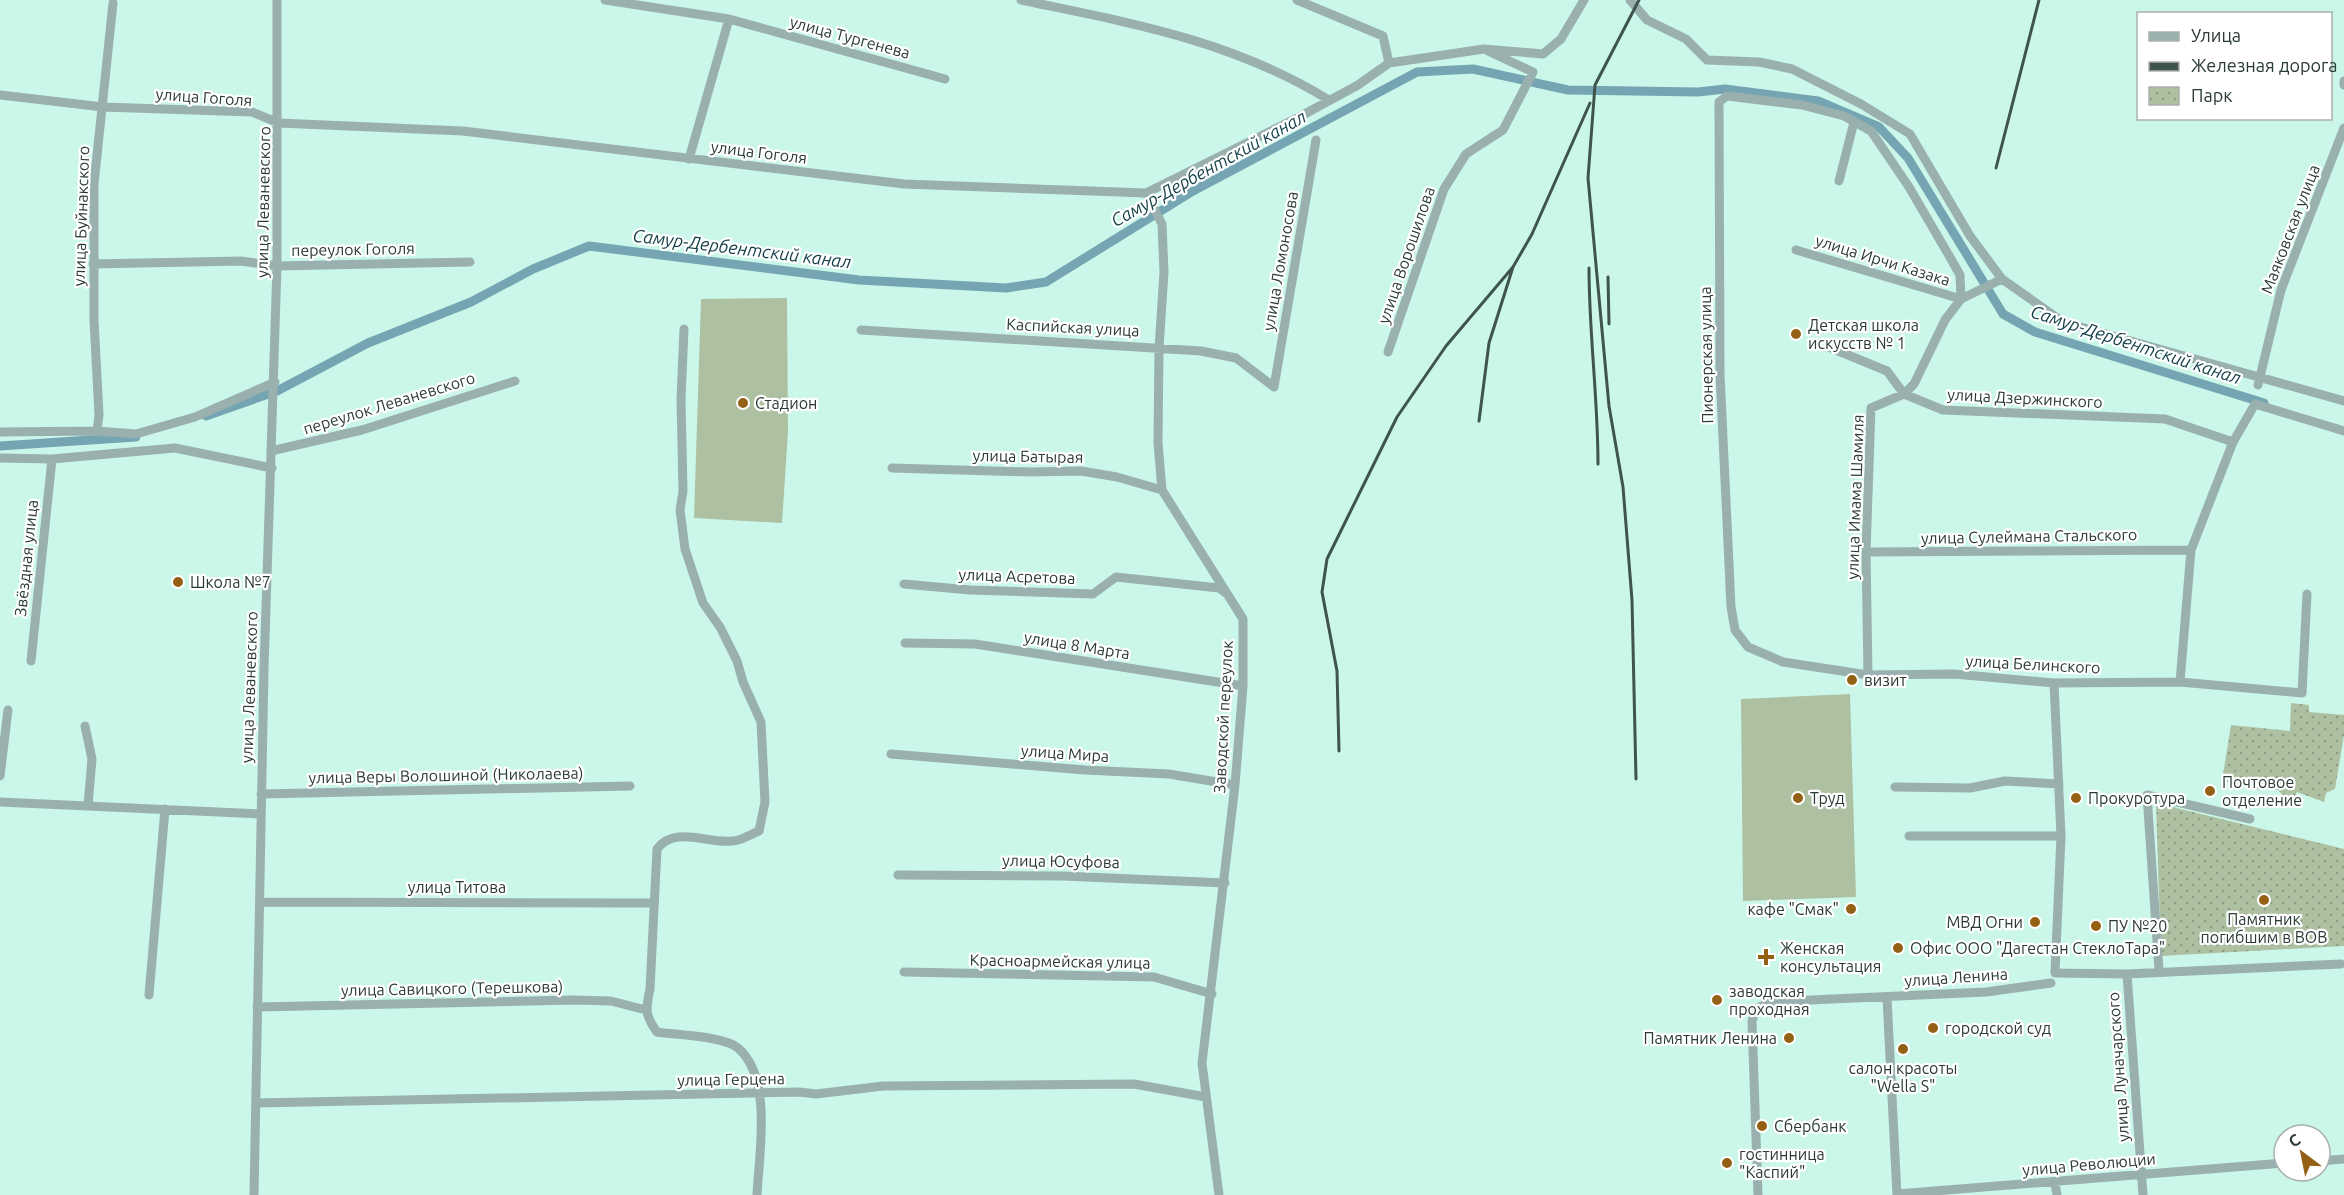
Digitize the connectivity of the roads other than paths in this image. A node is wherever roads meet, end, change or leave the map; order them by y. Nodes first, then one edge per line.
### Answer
1 (277, 0) edge
2 (605, 0) edge
3 (1021, 0) edge
4 (1297, 0) edge
5 (1584, 0) edge
6 (1630, 0) edge
7 (113, 3) dead end
8 (729, 19) junction
9 (1484, 50) junction
10 (1389, 63) junction
11 (945, 79) dead end
12 (0, 95) edge
13 (1329, 100) junction
14 (103, 107) junction
15 (1854, 122) junction
16 (279, 123) junction
17 (2344, 128) edge
18 (1316, 140) dead end
19 (689, 159) junction
20 (1839, 181) dead end
21 (1149, 197) junction
22 (1796, 250) dead end
23 (470, 262) dead end
24 (93, 264) junction
25 (278, 266) junction
26 (2002, 279) junction
27 (1961, 299) junction
28 (684, 329) dead end
29 (861, 330) dead end
30 (1159, 348) junction
31 (1831, 348) dead end
32 (1388, 352) dead end
33 (515, 381) dead end
34 (2259, 381) junction
35 (1274, 387) joint
36 (275, 388) junction
37 (1904, 394) junction
38 (2344, 401) edge
39 (97, 431) junction
40 (2344, 431) edge
41 (0, 432) edge
42 (2233, 442) junction
43 (271, 451) junction
44 (0, 458) edge
45 (52, 459) junction
46 (272, 468) junction
47 (892, 468) dead end
48 (1162, 490) junction
49 (2191, 550) junction
50 (1866, 552) junction
51 (904, 585) dead end
52 (2307, 594) dead end
53 (1228, 595) junction
54 (1731, 607) joint
55 (905, 643) dead end
56 (31, 661) dead end
57 (1868, 675) junction
58 (2181, 682) junction
59 (2054, 683) junction
60 (1243, 686) junction
61 (8, 710) dead end
62 (85, 726) dead end
63 (891, 754) dead end
64 (0, 776) edge
65 (2059, 784) junction
66 (1235, 785) junction
67 (630, 786) dead end
68 (1895, 787) dead end
69 (261, 794) junction
70 (0, 802) edge
71 (88, 805) junction
72 (165, 809) junction
73 (261, 814) junction
74 (2250, 819) dead end
75 (1909, 836) dead end
76 (2061, 836) junction
77 (897, 874) dead end
78 (1225, 883) junction
79 (260, 902) junction
80 (654, 903) junction
81 (2341, 964) dead end
82 (2159, 970) junction
83 (904, 972) dead end
84 (2127, 974) junction
85 (2051, 983) dead end
86 (1212, 994) junction
87 (149, 995) dead end
88 (1887, 998) junction
89 (257, 1007) junction
90 (646, 1010) junction
91 (761, 1095) junction
92 (1206, 1097) junction
93 (256, 1103) junction
94 (2272, 1164) edge
95 (2141, 1174) junction
96 (2055, 1183) junction
97 (1897, 1194) edge
98 (254, 1195) edge
99 (758, 1195) edge
100 (1219, 1195) edge
101 (1758, 1195) edge
102 (2057, 1195) edge
103 (2143, 1195) edge

1 - 16 street, улица Леваневского
2 - 8 street, улица Тургенева
3 - 13 street
4 - 10 street
5 - 9 street, улица Гоголя
6 - 26 street
7 - 14 street, улица Буйнакского
8 - 11 street, улица Тургенева
8 - 19 street
9 - 10 street, улица Гоголя
9 - 32 street, улица Ворошилова
10 - 13 street, улица Гоголя
12 - 14 street, улица Гоголя
13 - 21 street, улица Гоголя
14 - 16 street, улица Гоголя
14 - 24 street, улица Буйнакского
15 - 20 street
15 - 27 street
15 - 54 street, Пионерская улица
16 - 19 street, улица Гоголя
16 - 25 street, улица Леваневского
17 - 34 street, Маяковская улица
18 - 35 street, улица Ломоносова
19 - 21 street, улица Гоголя
21 - 30 street, Заводской переулок
22 - 27 street, улица Ирчи Казака
23 - 25 street, переулок Гоголя
24 - 25 street, переулок Гоголя
24 - 39 street, улица Буйнакского
25 - 36 street, улица Леваневского
26 - 27 street
26 - 34 street
27 - 37 street
28 - 80 street
29 - 30 street, Каспийская улица
30 - 35 street, Каспийская улица
30 - 48 street, Заводской переулок
31 - 37 street, улица Дзержинского
33 - 43 street, переулок Леваневского
34 - 38 street
36 - 39 street
36 - 43 street, улица Леваневского
37 - 42 street, улица Дзержинского
37 - 50 street, улица Имама Шамиля
39 - 41 street
40 - 42 street
42 - 49 street
43 - 46 street, улица Леваневского
44 - 45 street
45 - 46 street
45 - 56 street, Звёздная улица
46 - 69 street, улица Леваневского
47 - 48 street, улица Батырая
48 - 53 street, Заводской переулок
49 - 50 street, улица Сулеймана Стальского
49 - 58 street
50 - 57 street, улица Имама Шамиля
51 - 53 street, улица Асретова
52 - 58 street, улица Белинского
53 - 60 street, Заводской переулок
54 - 57 street, улица Белинского
55 - 60 street, улица 8 Марта
57 - 59 street, улица Белинского
58 - 59 street, улица Белинского
59 - 65 street
60 - 66 street, Заводской переулок
61 - 64 street
62 - 71 street
63 - 66 street, улица Мира
65 - 68 street
65 - 76 street
66 - 78 street, Заводской переулок
67 - 69 street, улица Веры Волошиной (Николаева)
69 - 73 street, улица Леваневского
70 - 71 street
71 - 72 street
72 - 73 street
72 - 87 street
73 - 79 street, улица Леваневского
74 - 82 street
75 - 76 street
76 - 84 street
77 - 78 street, улица Юсуфова
78 - 86 street, Заводской переулок
79 - 80 street, улица Титова
79 - 89 street, улица Леваневского
80 - 90 street
81 - 82 street
82 - 84 street
83 - 86 street, Красноармейская улица
84 - 95 street, улица Луначарского
85 - 88 street, улица Ленина
86 - 92 street, Заводской переулок
88 - 97 street
88 - 101 street, улица Ленина
89 - 90 street, улица Савицкого (Терешкова)
89 - 93 street, улица Леваневского
90 - 91 street
91 - 92 street, улица Герцена
91 - 93 street, улица Герцена
91 - 99 street
92 - 100 street, Заводской переулок
93 - 98 street, улица Леваневского
94 - 95 street, улица Революции
95 - 96 street, улица Революции
95 - 103 street, улица Луначарского
96 - 97 street, улица Революции
96 - 102 street

